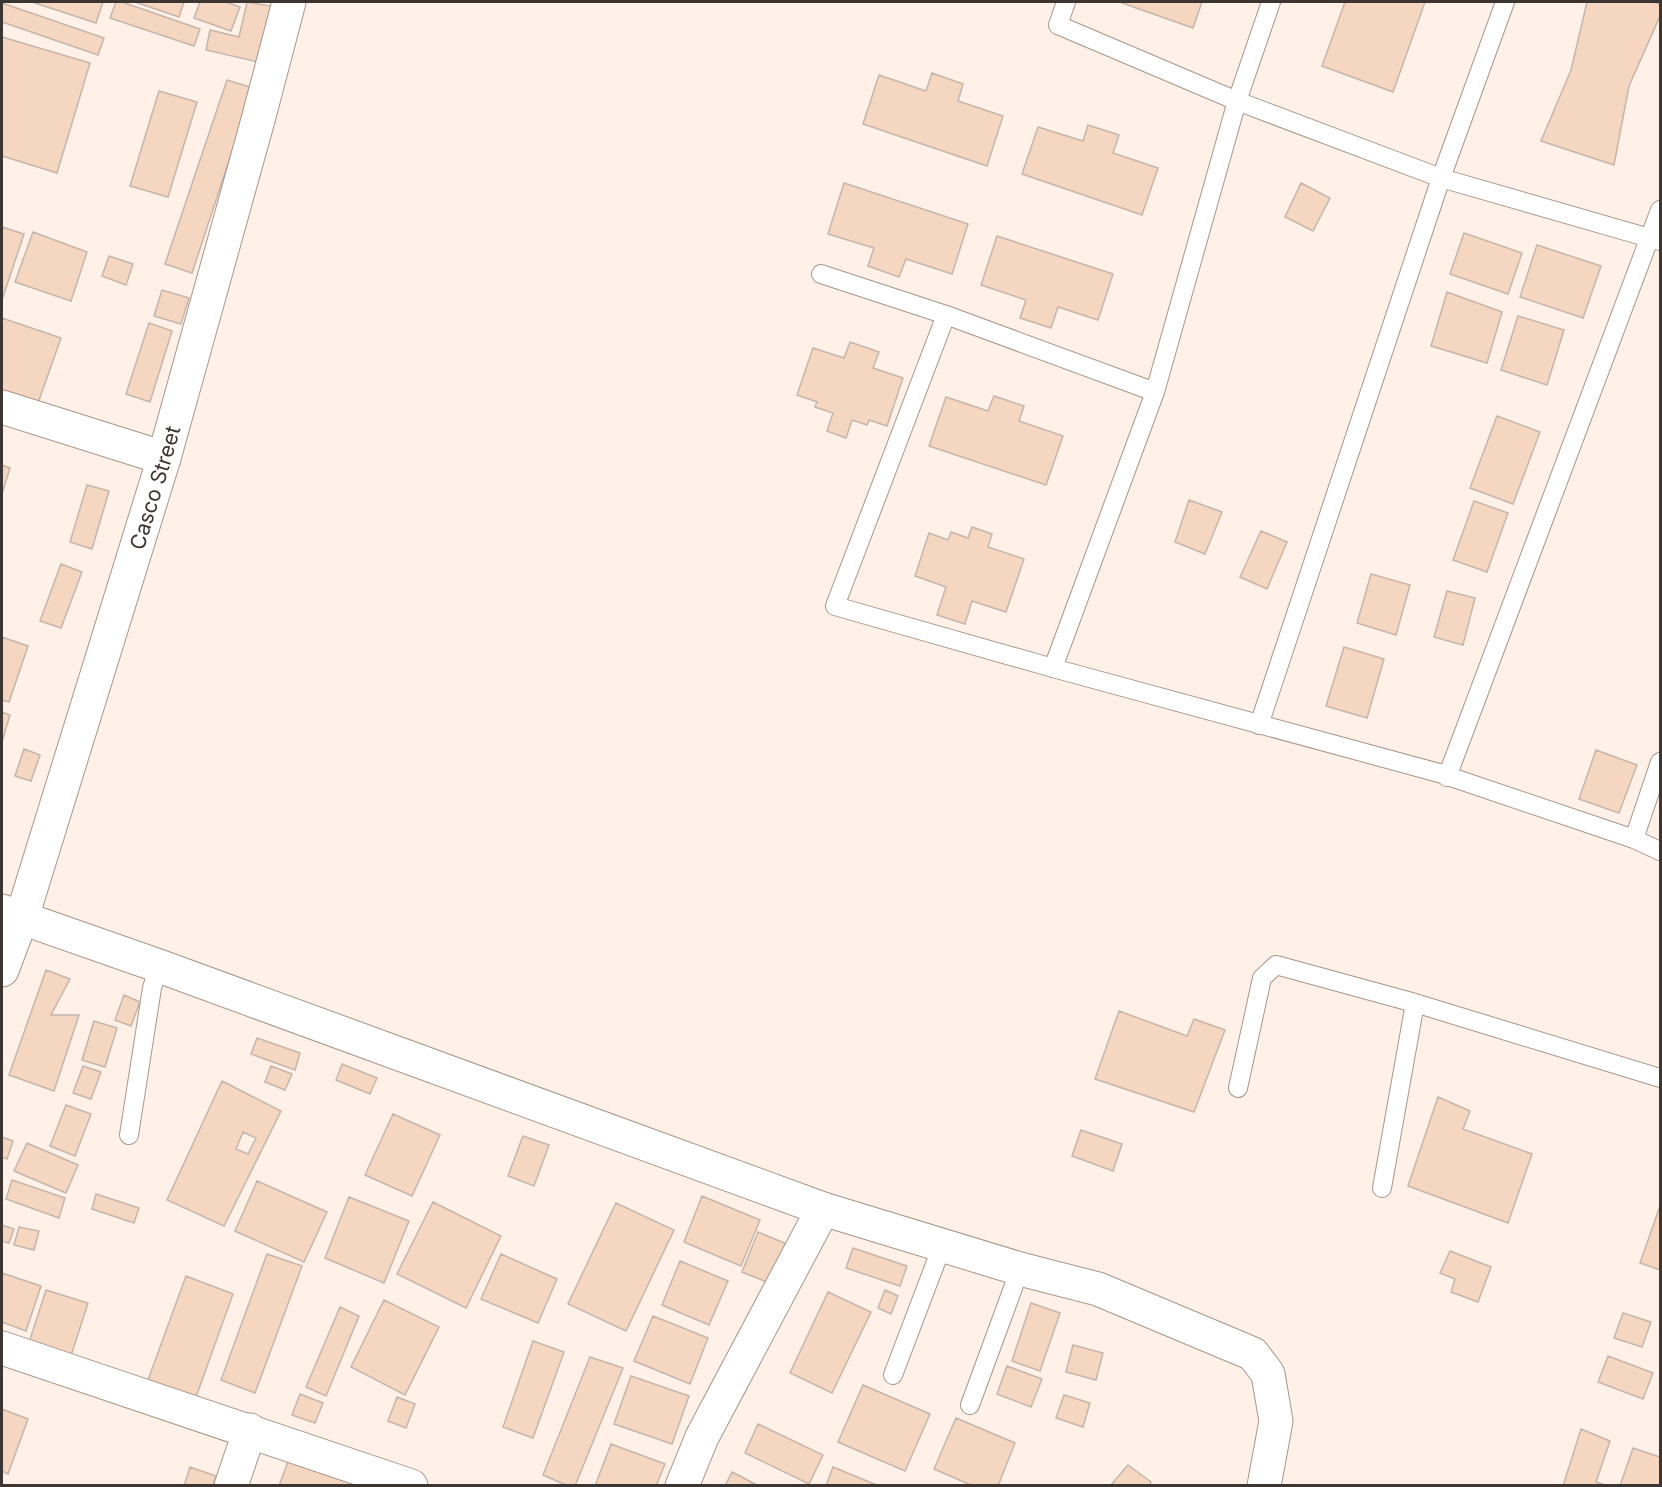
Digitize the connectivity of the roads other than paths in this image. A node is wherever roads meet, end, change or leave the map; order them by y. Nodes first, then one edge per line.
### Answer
1 (289, 2) edge
2 (1066, 2) edge
3 (1271, 2) edge
4 (1505, 2) edge
5 (1237, 101) junction
6 (1441, 178) junction
7 (1660, 210) edge
8 (1656, 240) edge
9 (821, 274) dead end
10 (946, 315) junction
11 (1155, 392) junction
12 (2, 407) edge
13 (164, 458) junction
14 (1053, 668) junction
15 (1259, 725) junction
16 (1660, 762) edge
17 (1447, 777) junction
18 (1634, 839) junction
19 (1660, 851) edge
20 (12, 914) edge
21 (159, 966) junction
22 (2, 970) edge
23 (1415, 1003) junction
24 (1660, 1078) edge
25 (1238, 1088) dead end
26 (129, 1135) dead end
27 (1382, 1188) dead end
28 (823, 1209) junction
29 (942, 1246) junction
30 (1020, 1269) junction
31 (2, 1348) edge
32 (893, 1375) dead end
33 (970, 1406) dead end
34 (250, 1430) junction
35 (231, 1485) edge
36 (411, 1485) edge
37 (682, 1485) edge
38 (1263, 1485) edge

1 - 13 street, Casco Street
2 - 5 lane
3 - 5 lane
4 - 6 lane
5 - 6 lane
5 - 11 lane
6 - 8 lane
6 - 15 lane
7 - 8 lane
8 - 17 lane
9 - 10 lane
10 - 11 lane
10 - 14 lane
11 - 14 lane
12 - 13 street
13 - 20 street, Casco Street
14 - 15 lane
15 - 17 lane
16 - 18 lane
17 - 18 lane
18 - 19 lane
20 - 21 street
20 - 22 street, Casco Street
21 - 26 lane
21 - 28 street
23 - 24 lane
23 - 25 lane
23 - 27 lane
28 - 29 street
28 - 37 street
29 - 30 street
29 - 32 lane
30 - 33 lane
30 - 38 street
31 - 34 street
34 - 35 street
34 - 36 street

